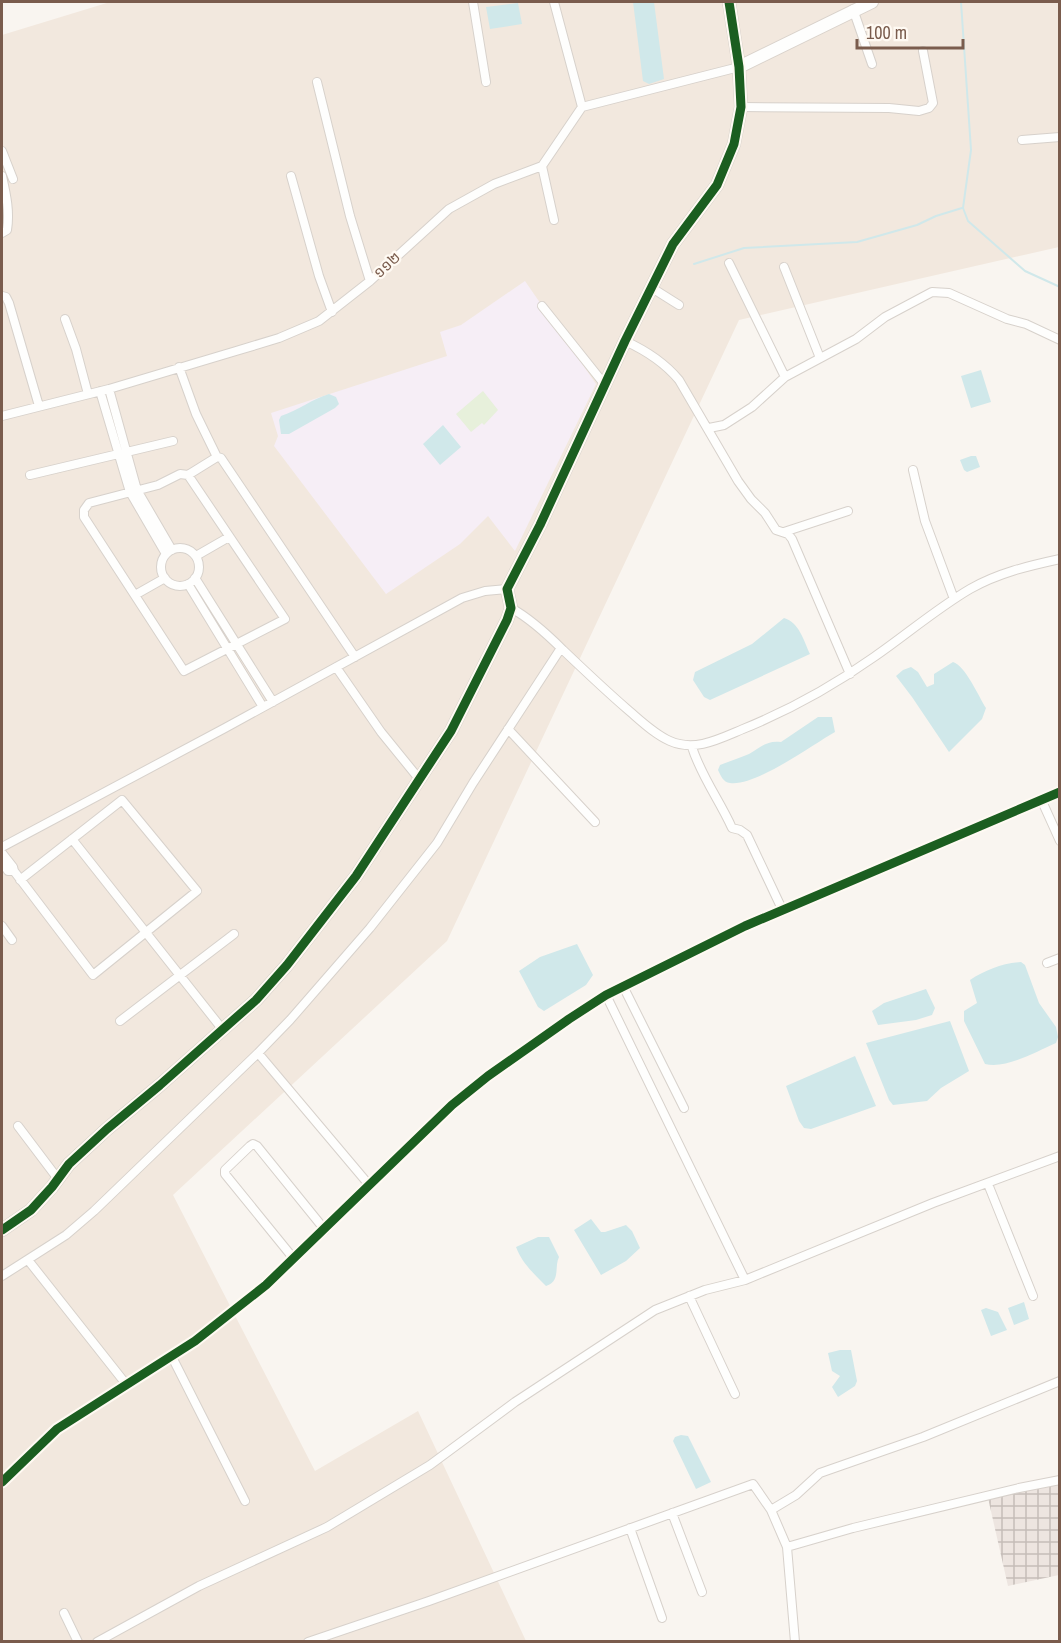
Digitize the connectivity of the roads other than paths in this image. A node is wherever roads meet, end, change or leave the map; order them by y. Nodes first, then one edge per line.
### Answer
1 (473, 2) edge
2 (554, 2) edge
3 (729, 2) edge
4 (872, 2) edge
5 (853, 9) junction
6 (923, 51) dead end
7 (872, 63) dead end
8 (739, 67) junction
9 (486, 81) dead end
10 (317, 82) dead end
11 (582, 107) junction
12 (741, 107) junction
13 (1059, 137) edge
14 (1022, 140) dead end
15 (2, 151) edge
16 (542, 166) junction
17 (2, 176) edge
18 (291, 176) dead end
19 (13, 179) dead end
20 (5, 204) edge
21 (554, 220) dead end
22 (2, 233) edge
23 (729, 263) dead end
24 (784, 267) dead end
25 (370, 281) junction
26 (652, 288) junction
27 (2, 296) edge
28 (679, 305) dead end
29 (542, 306) dead end
30 (332, 312) junction
31 (65, 319) dead end
32 (1059, 340) edge
33 (626, 341) junction
34 (820, 358) junction
35 (179, 368) junction
36 (785, 377) junction
37 (605, 385) junction
38 (104, 390) junction
39 (88, 394) junction
40 (39, 406) junction
41 (2, 416) edge
42 (709, 429) junction
43 (173, 441) dead end
44 (122, 453) junction
45 (218, 457) junction
46 (913, 470) dead end
47 (30, 475) dead end
48 (188, 475) junction
49 (134, 491) junction
50 (848, 511) dead end
51 (784, 532) junction
52 (229, 537) junction
53 (169, 552) junction
54 (196, 556) junction
55 (1059, 559) edge
56 (165, 578) junction
57 (191, 581) junction
58 (507, 589) junction
59 (135, 595) junction
60 (954, 599) junction
61 (511, 608) junction
62 (237, 645) junction
63 (561, 648) junction
64 (228, 650) junction
65 (355, 657) junction
66 (336, 667) junction
67 (850, 674) junction
68 (273, 702) junction
69 (263, 707) junction
70 (508, 729) junction
71 (692, 747) junction
72 (420, 780) junction
73 (1059, 792) edge
74 (1041, 799) junction
75 (595, 822) dead end
76 (72, 839) junction
77 (1059, 842) edge
78 (2, 848) edge
79 (2, 853) edge
80 (2, 862) edge
81 (14, 872) junction
82 (20, 880) junction
83 (782, 909) junction
84 (2, 926) edge
85 (145, 932) junction
86 (234, 934) dead end
87 (12, 940) dead end
88 (1059, 958) edge
89 (1047, 963) dead end
90 (179, 976) junction
91 (623, 986) junction
92 (606, 995) junction
93 (120, 1021) dead end
94 (223, 1030) junction
95 (258, 1053) junction
96 (684, 1108) dead end
97 (18, 1126) dead end
98 (1059, 1156) edge
99 (58, 1179) junction
100 (988, 1184) junction
101 (370, 1186) junction
102 (2, 1230) edge
103 (325, 1230) junction
104 (294, 1259) junction
105 (28, 1260) junction
106 (2, 1276) edge
107 (745, 1280) junction
108 (689, 1296) junction
109 (1033, 1296) dead end
110 (171, 1355) junction
111 (1059, 1381) edge
112 (126, 1384) junction
113 (735, 1394) dead end
114 (1059, 1480) edge
115 (2, 1482) edge
116 (245, 1501) dead end
117 (771, 1510) junction
118 (672, 1512) junction
119 (630, 1528) junction
120 (787, 1547) junction
121 (702, 1592) dead end
122 (64, 1613) dead end
123 (662, 1618) dead end
124 (336, 1632) junction
125 (78, 1641) edge
126 (97, 1641) edge
127 (308, 1641) edge
128 (340, 1641) edge
129 (795, 1641) edge

1 - 9 street
2 - 11 street
3 - 8 street
4 - 5 street
5 - 7 street
5 - 8 street
6 - 12 street
8 - 11 street
8 - 12 street
10 - 25 street
11 - 16 street
12 - 26 street
13 - 14 street
15 - 19 street
16 - 21 street
16 - 25 street, ១១២
17 - 20 street
18 - 30 street
20 - 22 street
23 - 36 street
24 - 34 street
25 - 30 street, ១១២
26 - 28 street
26 - 33 street
27 - 40 street
29 - 37 street
30 - 35 street, ១១២
31 - 39 street
32 - 34 street
33 - 37 street
33 - 42 street
34 - 36 street
35 - 38 street, ១១២
35 - 45 street
36 - 42 street
37 - 58 street
38 - 39 street, ១១២
38 - 44 street
39 - 40 street, ១១២
40 - 41 street, ១១២
42 - 51 street
43 - 44 street
44 - 47 street
44 - 49 street
45 - 48 street
45 - 65 street
46 - 60 street
48 - 49 street
48 - 52 street
49 - 53 street
49 - 59 street
50 - 51 street
51 - 67 street
52 - 54 street
52 - 62 street
53 - 54 street
53 - 56 street
54 - 57 street
55 - 60 street
56 - 57 street
56 - 59 street
57 - 62 street
57 - 64 street
58 - 61 street
58 - 65 street
59 - 64 street
60 - 67 street
61 - 63 street
61 - 72 street
62 - 64 street
62 - 68 street
63 - 70 street
63 - 71 street
64 - 69 street
65 - 66 street
66 - 68 street
66 - 72 street
67 - 71 street
68 - 69 street
69 - 78 street
70 - 75 street
70 - 95 street
71 - 83 street
72 - 94 street
73 - 74 street
74 - 77 street
74 - 83 street
76 - 82 street
76 - 85 street
76 - 85 street
79 - 81 street
80 - 81 street
81 - 82 street
82 - 85 street
83 - 91 street
84 - 87 street
85 - 90 street
86 - 90 street
88 - 89 street
90 - 93 street
90 - 94 street
91 - 92 street
91 - 96 street
92 - 101 street
92 - 107 street
94 - 99 street
95 - 101 street
95 - 105 street
97 - 99 street
98 - 100 street
99 - 102 street
100 - 107 street
100 - 109 street
101 - 103 street
103 - 104 street
103 - 104 street
104 - 110 street
105 - 106 street
105 - 112 street
107 - 108 street
108 - 113 street
108 - 126 street
110 - 112 street
110 - 116 street
111 - 117 street
112 - 115 street
114 - 120 street
117 - 118 street
117 - 120 street
118 - 119 street
118 - 121 street
119 - 123 street
119 - 124 street
120 - 129 street
122 - 125 street
124 - 127 street
124 - 128 street

